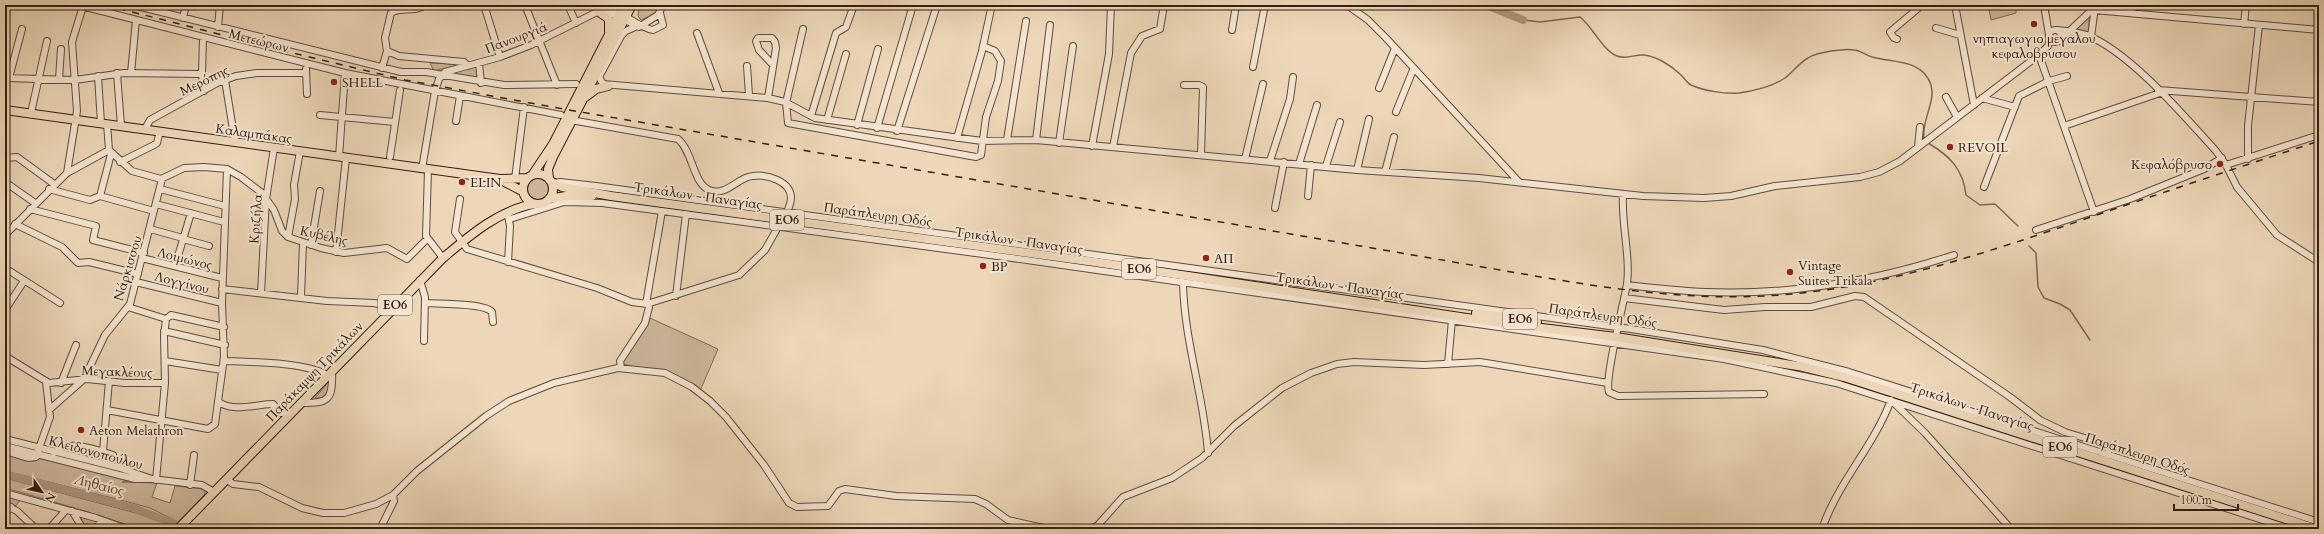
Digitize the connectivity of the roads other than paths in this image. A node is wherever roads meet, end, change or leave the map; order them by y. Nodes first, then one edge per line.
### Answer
1 (133, 5) edge
2 (157, 5) edge
3 (186, 5) edge
4 (220, 5) edge
5 (390, 5) edge
6 (425, 5) edge
7 (492, 5) edge
8 (525, 5) edge
9 (568, 5) edge
10 (663, 5) edge
11 (854, 5) edge
12 (913, 5) edge
13 (937, 5) edge
14 (1111, 5) edge
15 (1164, 5) edge
16 (1236, 5) edge
17 (1265, 5) edge
18 (1347, 5) edge
19 (1922, 5) edge
20 (1955, 5) edge
21 (2044, 5) edge
22 (2133, 5) edge
23 (2246, 5) edge
24 (81, 6) edge
25 (608, 6) edge
26 (483, 7) edge
27 (2095, 8) edge
28 (991, 9) dead end
29 (394, 11) junction
30 (159, 12) junction
31 (597, 12) junction
32 (660, 13) junction
33 (2132, 13) junction
34 (628, 16) edge
35 (183, 18) junction
36 (136, 20) junction
37 (1026, 21) dead end
38 (2047, 22) junction
39 (576, 23) junction
40 (1050, 24) dead end
41 (2244, 24) junction
42 (2259, 25) junction
43 (218, 27) junction
44 (1936, 28) dead end
45 (22, 29) dead end
46 (803, 29) dead end
47 (1232, 30) dead end
48 (2056, 30) junction
49 (2319, 30) edge
50 (609, 32) junction
51 (697, 33) dead end
52 (2066, 33) junction
53 (1960, 35) junction
54 (203, 37) junction
55 (2050, 37) junction
56 (2091, 37) junction
57 (1897, 39) dead end
58 (47, 41) dead end
59 (541, 41) junction
60 (2058, 41) junction
61 (983, 46) junction
62 (1074, 46) dead end
63 (1395, 48) junction
64 (61, 49) dead end
65 (878, 49) dead end
66 (387, 51) junction
67 (846, 54) dead end
68 (2040, 54) junction
69 (500, 57) junction
70 (426, 59) junction
71 (307, 63) junction
72 (479, 63) junction
73 (773, 65) junction
74 (468, 66) junction
75 (747, 66) dead end
76 (1254, 67) dead end
77 (382, 68) junction
78 (1414, 70) junction
79 (426, 72) junction
80 (117, 73) junction
81 (131, 73) junction
82 (306, 73) junction
83 (345, 73) junction
84 (202, 74) junction
85 (442, 75) junction
86 (98, 76) junction
87 (2067, 76) dead end
88 (1293, 77) dead end
89 (7, 78) edge
90 (39, 78) junction
91 (59, 79) junction
92 (75, 80) junction
93 (225, 80) junction
94 (2049, 81) junction
95 (481, 82) junction
96 (576, 84) dead end
97 (1263, 84) dead end
98 (557, 85) junction
99 (1184, 85) dead end
100 (608, 86) junction
101 (1379, 88) dead end
102 (400, 90) dead end
103 (204, 91) junction
104 (434, 91) junction
105 (2159, 91) junction
106 (719, 93) junction
107 (307, 94) dead end
108 (749, 95) junction
109 (460, 96) junction
110 (1946, 96) dead end
111 (2251, 97) junction
112 (768, 98) junction
113 (1982, 98) junction
114 (580, 101) junction
115 (2319, 102) edge
116 (786, 103) junction
117 (1317, 105) dead end
118 (1974, 105) junction
119 (524, 107) junction
120 (2015, 107) junction
121 (5, 110) edge
122 (1396, 112) dead end
123 (30, 113) junction
124 (320, 115) dead end
125 (561, 115) dead end
126 (811, 116) junction
127 (1957, 117) junction
128 (343, 118) junction
129 (1369, 119) dead end
130 (76, 120) junction
131 (571, 120) junction
132 (827, 120) junction
133 (456, 121) dead end
134 (395, 122) junction
135 (1340, 122) dead end
136 (104, 124) junction
137 (857, 125) junction
138 (121, 126) junction
139 (2064, 126) junction
140 (1920, 127) dead end
141 (877, 128) junction
142 (144, 129) junction
143 (896, 130) junction
144 (160, 131) junction
145 (2319, 135) edge
146 (1394, 137) dead end
147 (957, 138) junction
148 (1007, 140) junction
149 (1036, 140) junction
150 (982, 141) junction
151 (235, 142) junction
152 (892, 143) junction
153 (1059, 143) junction
154 (1092, 146) junction
155 (1113, 147) junction
156 (1918, 147) junction
157 (274, 148) junction
158 (300, 151) junction
159 (110, 152) junction
160 (1201, 155) junction
161 (390, 157) dead end
162 (5, 158) edge
163 (343, 158) junction
164 (1245, 158) junction
165 (2222, 158) junction
166 (2248, 159) junction
167 (1270, 161) junction
168 (120, 162) junction
169 (1284, 162) junction
170 (1299, 164) junction
171 (1311, 165) junction
172 (2226, 165) junction
173 (1326, 166) junction
174 (227, 169) junction
175 (425, 169) junction
176 (1357, 170) junction
177 (67, 172) junction
178 (1385, 172) junction
179 (530, 176) junction
180 (162, 179) junction
181 (515, 179) junction
182 (500, 180) junction
183 (5, 182) edge
184 (552, 182) junction
185 (1519, 182) junction
186 (51, 187) junction
187 (1984, 187) dead end
188 (160, 189) junction
189 (320, 191) dead end
190 (522, 192) junction
191 (1623, 195) junction
192 (100, 196) junction
193 (611, 196) junction
194 (1308, 196) dead end
195 (576, 198) junction
196 (266, 199) junction
197 (460, 199) dead end
198 (549, 199) junction
199 (35, 204) junction
200 (156, 204) junction
201 (534, 204) junction
202 (224, 206) junction
203 (1275, 208) dead end
204 (30, 209) junction
205 (154, 211) junction
206 (662, 211) junction
207 (2094, 212) junction
208 (190, 213) junction
209 (787, 213) junction
210 (510, 214) junction
211 (686, 214) junction
212 (224, 222) junction
213 (16, 224) junction
214 (778, 227) junction
215 (150, 229) junction
216 (2036, 230) dead end
217 (5, 235) edge
218 (288, 237) junction
219 (183, 238) junction
220 (427, 239) junction
221 (463, 241) junction
222 (303, 243) junction
223 (964, 244) junction
224 (209, 246) dead end
225 (311, 246) junction
226 (336, 252) junction
227 (969, 252) junction
228 (1008, 254) junction
229 (1954, 255) dead end
230 (143, 256) junction
231 (443, 258) junction
232 (508, 262) junction
233 (2319, 262) edge
234 (175, 266) junction
235 (5, 268) edge
236 (1190, 268) junction
237 (1228, 273) junction
238 (138, 274) junction
239 (222, 278) junction
240 (1183, 279) junction
241 (420, 280) junction
242 (24, 281) junction
243 (136, 282) junction
244 (1233, 282) junction
245 (1627, 285) junction
246 (222, 289) junction
247 (261, 293) junction
248 (676, 296) junction
249 (300, 297) junction
250 (1624, 298) junction
251 (60, 303) dead end
252 (222, 303) junction
253 (425, 303) junction
254 (647, 305) junction
255 (128, 307) junction
256 (393, 308) junction
257 (5, 310) edge
258 (166, 319) junction
259 (1452, 320) junction
260 (493, 322) dead end
261 (224, 327) junction
262 (164, 331) junction
263 (1616, 335) junction
264 (424, 341) dead end
265 (76, 345) dead end
266 (225, 345) junction
267 (5, 356) edge
268 (165, 361) junction
269 (224, 361) junction
270 (1448, 364) junction
271 (618, 366) junction
272 (222, 370) junction
273 (329, 373) junction
274 (84, 379) junction
275 (109, 381) junction
276 (46, 382) junction
277 (1608, 382) junction
278 (61, 383) junction
279 (165, 383) junction
280 (1764, 394) dead end
281 (1891, 400) junction
282 (218, 401) junction
283 (300, 403) junction
284 (50, 410) junction
285 (107, 410) junction
286 (291, 413) junction
287 (162, 420) junction
288 (5, 439) edge
289 (5, 446) edge
290 (5, 451) edge
291 (39, 451) junction
292 (103, 451) junction
293 (1208, 453) junction
294 (54, 455) junction
295 (113, 455) dead end
296 (194, 455) dead end
297 (2108, 455) junction
298 (154, 479) junction
299 (226, 479) junction
300 (190, 485) junction
301 (214, 492) junction
302 (5, 493) edge
303 (393, 495) junction
304 (8, 506) edge
305 (69, 511) junction
306 (5, 514) edge
307 (101, 521) junction
308 (2317, 527) edge
309 (36, 529) edge
310 (48, 529) edge
311 (83, 529) edge
312 (96, 529) edge
313 (127, 529) edge
314 (178, 529) edge
315 (380, 529) edge
316 (1048, 529) edge
317 (1091, 529) edge
318 (1822, 529) edge
319 (2011, 529) edge
320 (2291, 529) edge

1 - 30 street
2 - 30 street
3 - 35 street
4 - 43 street
5 - 29 street
6 - 29 street
7 - 26 street
8 - 59 street
9 - 39 street
10 - 32 street
11 - 126 street
12 - 141 street
13 - 143 street
14 - 154 street
15 - 155 street
16 - 47 street
17 - 76 street
18 - 63 street
19 - 57 street
20 - 53 street
21 - 38 street
22 - 33 street
23 - 41 street
24 - 36 street, Μετεώρων
24 - 92 street
25 - 31 street, Πανουργιά
25 - 34 street
26 - 69 street
27 - 33 street
27 - 52 street
27 - 56 street
28 - 61 street
29 - 66 street
30 - 35 street
31 - 34 street
31 - 39 street, Πανουργιά
31 - 50 main road
32 - 34 street
32 - 34 street
33 - 41 street
34 - 50 main road
34 - 100 street
34 - 114 main road
35 - 43 street
36 - 54 street, Μετεώρων
36 - 81 street
37 - 148 street
38 - 48 street
38 - 55 street
39 - 59 street, Πανουργιά
40 - 149 street
41 - 42 street
42 - 49 street
42 - 111 street
43 - 77 street
44 - 53 street
45 - 89 street
46 - 116 street
48 - 52 street
48 - 55 street
48 - 60 street
50 - 179 main road
51 - 106 street
52 - 56 street
52 - 60 street
53 - 118 street
54 - 71 street, Μετεώρων
54 - 84 street
55 - 60 street
55 - 68 street
56 - 105 street
58 - 90 street
59 - 69 street, Πανουργιά
59 - 98 street
60 - 68 street
61 - 147 street
61 - 150 street
62 - 153 street
63 - 78 street
63 - 101 street
64 - 91 street
65 - 137 street
66 - 70 street
66 - 77 street
67 - 132 street
68 - 94 street
68 - 113 street
69 - 72 street, Πανουργιά
70 - 74 street
70 - 79 street
71 - 82 street
71 - 83 street, Μετεώρων
72 - 74 street, Πανουργιά
72 - 95 street
73 - 73 street
73 - 112 street
74 - 85 street, Πανουργιά
75 - 108 street
77 - 79 street
78 - 122 street
78 - 185 street
79 - 85 street
80 - 81 street
80 - 86 street
80 - 138 street
81 - 84 street
82 - 93 street, Μερόπης
82 - 107 street
83 - 104 street, Μετεώρων
83 - 128 street
84 - 103 street
85 - 95 street
85 - 104 street
86 - 92 street
86 - 136 street
87 - 94 street
88 - 167 street
89 - 90 street
90 - 91 street
90 - 123 street
91 - 92 street
92 - 130 street
93 - 103 street, Μερόπης
93 - 151 street
94 - 120 street
94 - 139 street
95 - 98 street
96 - 98 street
97 - 164 street
99 - 160 street
100 - 106 street
100 - 114 main road
102 - 134 street
103 - 142 street, Μερόπης
104 - 109 street, Μετεώρων
104 - 175 street
105 - 111 street
105 - 139 street
105 - 165 street
106 - 108 street
108 - 112 street
109 - 119 street, Μετεώρων
109 - 133 street
110 - 127 street
111 - 115 street
111 - 166 street
112 - 116 street
113 - 118 street
113 - 120 street
114 - 131 main road
116 - 126 street
116 - 152 street
117 - 170 street
118 - 127 street
119 - 125 street, Μετεώρων
119 - 181 street
120 - 187 street
121 - 123 main road, Καλαμπάκας
123 - 130 main road, Καλαμπάκας
124 - 128 street
126 - 132 street
127 - 156 street
128 - 134 street
128 - 163 street
129 - 176 street
130 - 136 main road, Καλαμπάκας
130 - 177 street
131 - 184 main road
131 - 209 street
132 - 137 street
134 - 161 street
135 - 173 street
136 - 138 main road, Καλαμπάκας
136 - 159 street
137 - 141 street
138 - 142 main road, Καλαμπάκας
139 - 207 street
140 - 156 street
141 - 143 street
142 - 144 main road, Καλαμπάκας
143 - 147 street
143 - 152 street
144 - 151 main road, Καλαμπάκας
144 - 168 street
145 - 166 street
146 - 178 street
147 - 150 street
148 - 149 street
148 - 150 street
149 - 153 street
150 - 152 street
151 - 157 main road, Καλαμπάκας
153 - 154 street
154 - 155 street
155 - 160 street
156 - 191 street
157 - 158 main road, Καλαμπάκας
157 - 196 street, Κριζήλα
158 - 163 main road, Καλαμπάκας
158 - 218 street
159 - 168 street
159 - 177 street
159 - 192 street
160 - 164 street
162 - 186 street
163 - 175 main road, Καλαμπάκας
163 - 226 street
164 - 167 street
165 - 172 street
165 - 207 street
166 - 172 street
167 - 169 street
168 - 180 street
169 - 170 street
169 - 203 street
170 - 171 street
171 - 173 street
171 - 194 street
172 - 233 street
173 - 176 street
174 - 180 street, Κυβέλης
174 - 196 street, Κυβέλης
174 - 202 street
175 - 182 main road, Καλαμπάκας
175 - 220 street
176 - 178 street
177 - 186 street
178 - 185 street
179 - 181 main road, Καλαμπάκας
179 - 184 main road, ΕΟ6
179 - 190 main road, ΕΟ6
180 - 188 street, Νάρκισσου
181 - 182 main road, Καλαμπάκας
182 - 190 main road, Καλαμπάκας
183 - 199 street
184 - 193 main road, Τρικάλων - Παναγίας / ΕΟ6
184 - 198 main road
184 - 209 street, Παράπλευρη Οδός
185 - 191 street
186 - 192 street
186 - 199 street
188 - 200 street, Νάρκισσου
188 - 202 street
189 - 225 street
190 - 201 main road
190 - 210 main road, Παράκαμψη Τρικάλων / ΕΟ6
191 - 245 street
192 - 205 street
193 - 195 main road, Τρικάλων - Παναγίας / ΕΟ6
193 - 223 main road, Τρικάλων - Παναγίας / ΕΟ6
195 - 198 main road, Τρικάλων - Παναγίας / ΕΟ6
195 - 206 street, Παράπλευρη Οδός
195 - 210 street, Παράπλευρη Οδός
196 - 218 street, Κυβέλης
196 - 247 street, Κριζήλα
197 - 221 street
198 - 201 main road, ΕΟ6
199 - 204 street
200 - 205 street, Νάρκισσου
200 - 208 street
201 - 210 main road, Παράκαμψη Τρικάλων / ΕΟ6
202 - 212 street
204 - 213 street
204 - 230 street, Λοιμώνος
205 - 215 street, Νάρκισσου
206 - 211 street, Παράπλευρη Οδός
206 - 254 street
207 - 216 street
208 - 212 street
208 - 219 street
209 - 236 street, Παράπλευρη Οδός
210 - 221 main road, Παράκαμψη Τρικάλων / ΕΟ6
210 - 232 street
211 - 214 street, Παράπλευρη Οδός
211 - 248 street
212 - 239 street
213 - 217 street
213 - 238 street
214 - 227 street, Παράπλευρη Οδός
214 - 248 street
215 - 219 street
215 - 230 street, Νάρκισσου
218 - 222 street, Κυβέλης
219 - 224 street
219 - 234 street
220 - 226 street, Κυβέλης
220 - 231 street
221 - 231 main road, Παράκαμψη Τρικάλων / ΕΟ6
221 - 232 street
222 - 225 street, Κυβέλης
222 - 249 street
223 - 227 main road
223 - 228 main road, Τρικάλων - Παναγίας / ΕΟ6
225 - 226 street, Κυβέλης
227 - 228 street, Παράπλευρη Οδός
228 - 240 main road, Τρικάλων - Παναγίας / ΕΟ6
229 - 245 street
230 - 234 street, Λοιμώνος
230 - 238 street, Νάρκισσου
231 - 241 main road, Παράκαμψη Τρικάλων / ΕΟ6
232 - 254 street
234 - 239 street, Λοιμώνος
235 - 242 street
236 - 237 street, Παράπλευρη Οδός
236 - 240 main road
237 - 244 main road
237 - 263 street, Παράπλευρη Οδός
238 - 243 street, Νάρκισσου
239 - 246 street
240 - 244 main road, Τρικάλων - Παναγίας / ΕΟ6
240 - 259 street, Παράπλευρη Οδός
240 - 293 street
241 - 253 street
241 - 256 main road, Παράκαμψη Τρικάλων / ΕΟ6
242 - 251 street
242 - 257 street
243 - 252 street, Λογγίνου
243 - 255 street, Νάρκισσου
244 - 263 main road, Τρικάλων - Παναγίας / ΕΟ6
245 - 250 street
246 - 247 street
246 - 252 street
247 - 249 street
248 - 254 street
249 - 256 street
250 - 263 street
250 - 297 street
252 - 261 street
253 - 260 street
253 - 264 street
254 - 271 street
255 - 258 street
255 - 274 street, Νάρκισσου
256 - 273 main road, Παράκαμψη Τρικάλων / ΕΟ6
258 - 261 street
258 - 262 street
259 - 263 street, Παράπλευρη Οδός
259 - 270 street
261 - 266 street
262 - 266 street
262 - 268 street
263 - 277 street
263 - 281 street, Παράπλευρη Οδός
263 - 297 street, Παράπλευρη Οδός
263 - 308 main road, Τρικάλων - Παναγίας / ΕΟ6
265 - 278 street
266 - 269 street
267 - 276 street, Μεγακλέους
268 - 272 street
268 - 279 street
269 - 272 street
269 - 273 street
270 - 277 street
270 - 293 street
271 - 303 street
271 - 316 street
272 - 282 street
273 - 283 main road, Παράκαμψη Τρικάλων / ΕΟ6
273 - 283 street
274 - 275 street, Μεγακλέους
274 - 278 street, Μεγακλέους
274 - 284 street, Νάρκισσου
275 - 279 street, Μεγακλέους
275 - 285 street
276 - 278 street, Μεγακλέους
276 - 284 street
277 - 280 street
279 - 287 street
281 - 318 street
281 - 319 street
281 - 320 street, Παράπλευρη Οδός
282 - 286 street
282 - 287 street
283 - 286 main road, Παράκαμψη Τρικάλων / ΕΟ6
284 - 291 street
285 - 287 street
285 - 292 street
286 - 299 main road, Παράκαμψη Τρικάλων / ΕΟ6
287 - 298 street
288 - 291 street, Κλειδονοπούλου
289 - 291 street, Κλειδονοπούλου
290 - 291 street
291 - 294 street, Κλειδονοπούλου
292 - 294 street
292 - 295 street
293 - 317 street
294 - 298 street, Κλειδονοπούλου
296 - 300 street
297 - 308 street, Παράπλευρη Οδός
298 - 300 street, Κλειδονοπούλου
299 - 301 main road, Παράκαμψη Τρικάλων / ΕΟ6
299 - 303 street
300 - 301 street, Κλειδονοπούλου
301 - 314 main road, Παράκαμψη Τρικάλων / ΕΟ6
302 - 305 street
303 - 315 street
304 - 306 street
304 - 309 street
305 - 307 street
305 - 310 street
305 - 311 street
307 - 312 street
307 - 313 street

